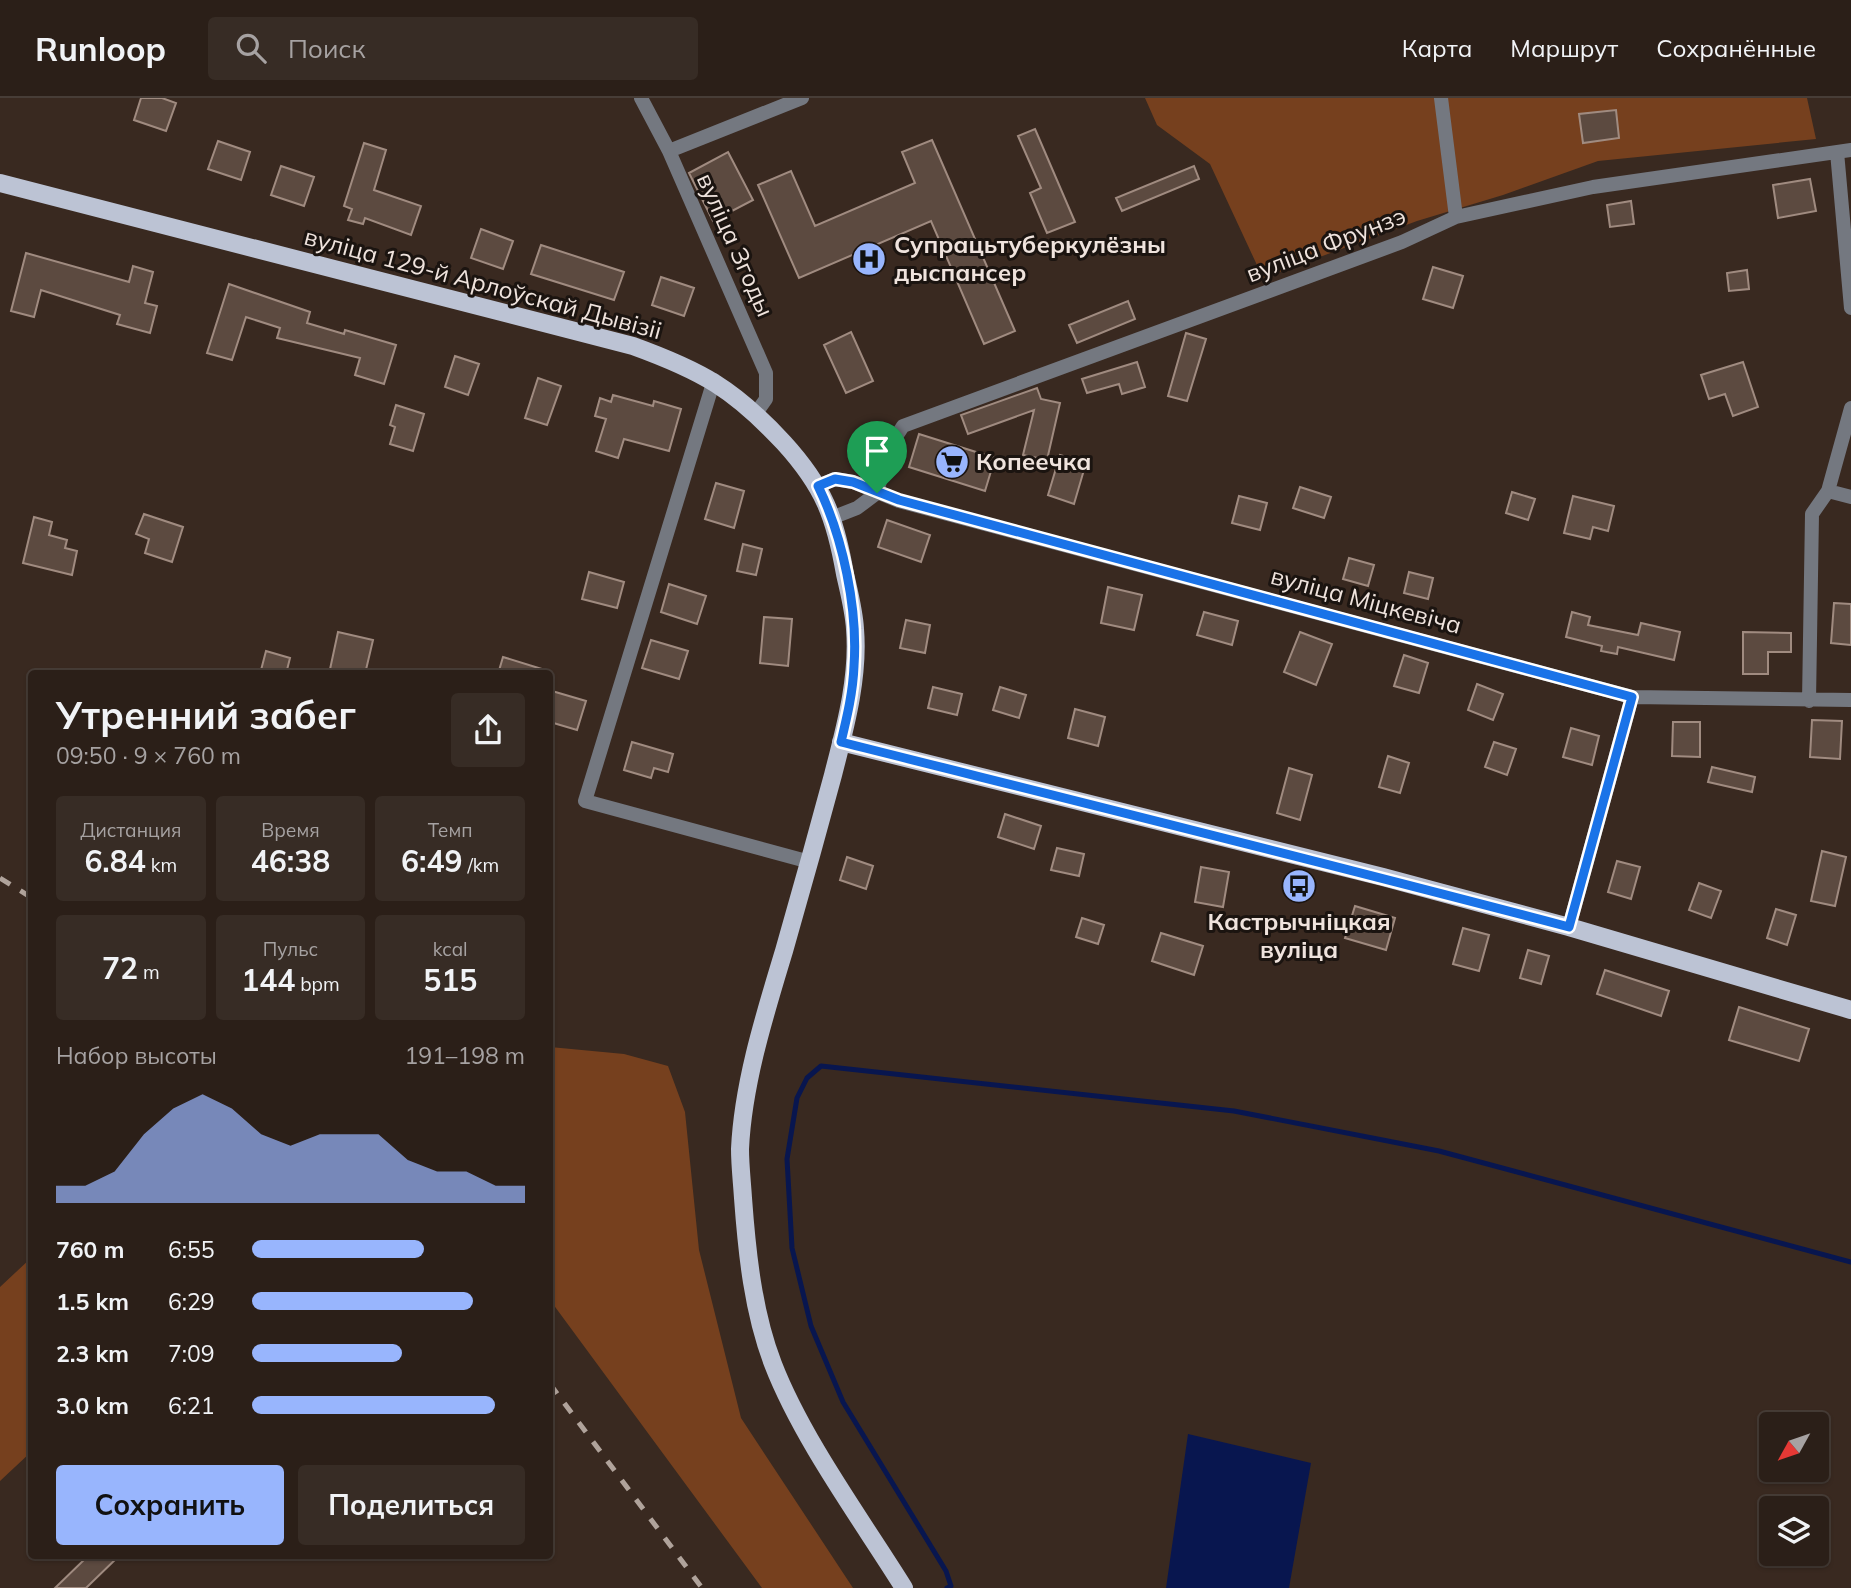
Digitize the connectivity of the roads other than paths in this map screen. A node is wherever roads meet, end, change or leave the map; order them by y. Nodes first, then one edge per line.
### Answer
1 (641, 98) edge
2 (802, 98) edge
3 (1441, 98) edge
4 (668, 151) junction
5 (1844, 151) edge
6 (0, 183) edge
7 (1456, 217) junction
8 (1851, 308) edge
9 (714, 380) junction
10 (1851, 408) edge
11 (756, 413) junction
12 (818, 486) junction
13 (1828, 491) junction
14 (877, 493) junction
15 (1851, 498) edge
16 (834, 517) junction
17 (1632, 697) junction
18 (1851, 700) edge
19 (1809, 701) junction
20 (841, 742) junction
21 (810, 862) junction
22 (1569, 927) junction
23 (1851, 1010) edge
24 (904, 1588) edge

1 - 4 street, вуліца Згоды
2 - 4 street
3 - 7 street
4 - 11 street, вуліца Згоды
5 - 7 street, вуліца Фрунзэ
5 - 8 street
6 - 9 main road, вуліца 129-й Арлоўскай Дывізіі
7 - 14 street, вуліца Фрунзэ
9 - 11 main road, вуліца 129-й Арлоўскай Дывізіі
9 - 21 street
10 - 13 street
11 - 12 main road, вуліца 129-й Арлоўскай Дывізіі
12 - 14 street, вуліца Міцкевіча
12 - 16 main road, вуліца 129-й Арлоўскай Дывізіі
13 - 15 street
13 - 19 street
14 - 16 street
14 - 17 street, вуліца Міцкевіча
16 - 20 main road, вуліца 129-й Арлоўскай Дывізіі
17 - 19 street, вуліца Міцкевіча
17 - 22 street
18 - 19 street, вуліца Міцкевіча
20 - 21 main road, вуліца 129-й Арлоўскай Дывізіі
20 - 22 main road
21 - 24 main road, вуліца 129-й Арлоўскай Дывізіі
22 - 23 main road

